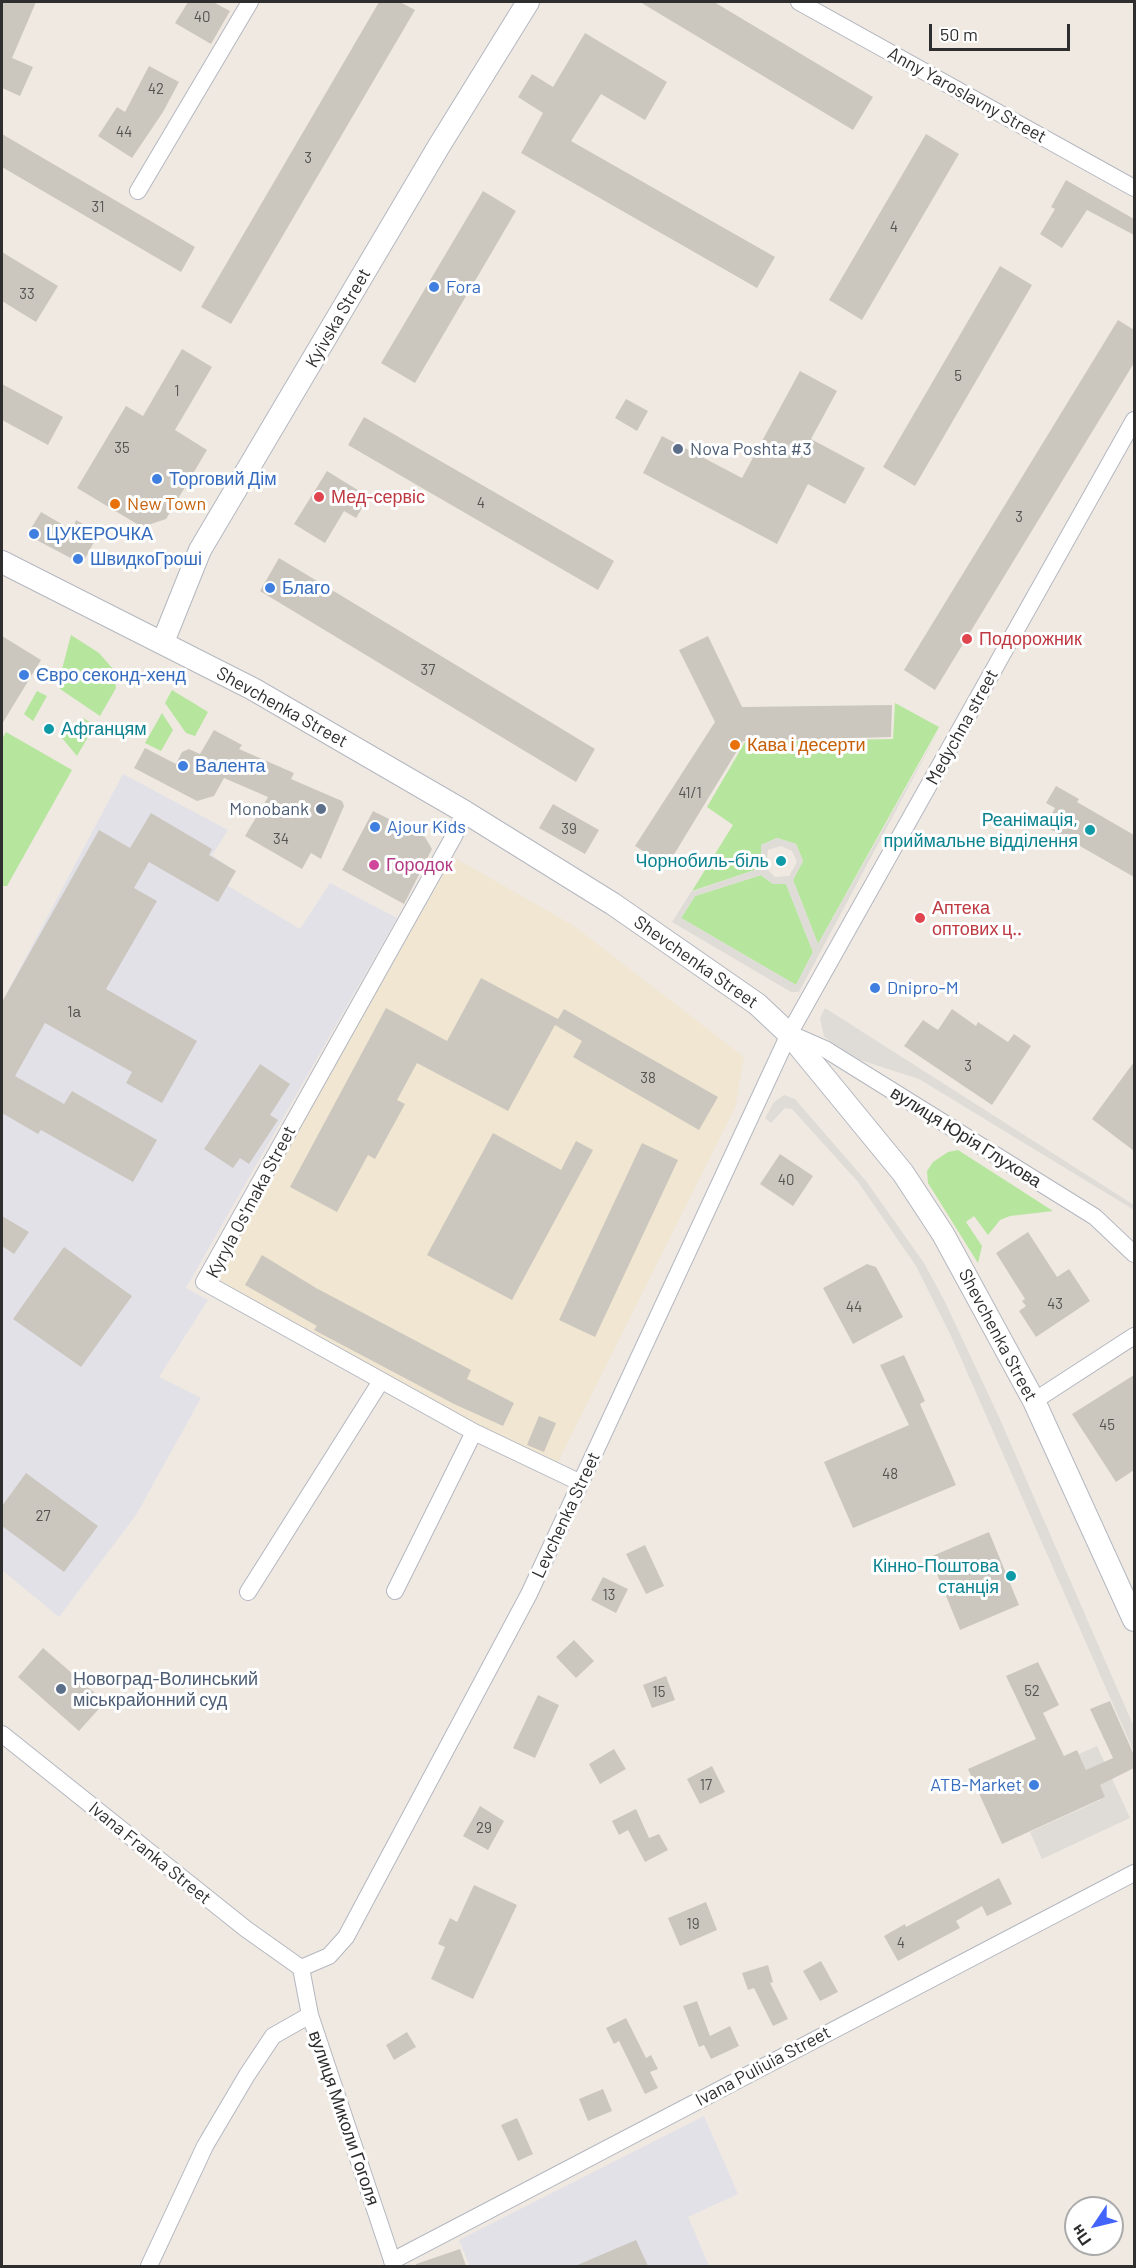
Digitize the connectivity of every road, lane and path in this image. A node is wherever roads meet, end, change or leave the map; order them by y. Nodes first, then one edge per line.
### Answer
1 (250, 2) edge
2 (528, 2) edge
3 (800, 2) edge
4 (1134, 188) edge
5 (138, 190) dead end
6 (1134, 420) edge
7 (2, 562) edge
8 (163, 642) junction
9 (465, 812) junction
10 (789, 1034) junction
11 (1134, 1254) edge
12 (1134, 1336) edge
13 (381, 1381) junction
14 (1034, 1401) junction
15 (474, 1432) junction
16 (581, 1483) junction
17 (395, 1591) dead end
18 (248, 1592) dead end
19 (1134, 1620) edge
20 (2, 1734) edge
21 (1134, 1874) edge
22 (301, 1968) junction
23 (310, 2015) junction
24 (393, 2264) edge
25 (149, 2266) edge

1 - 5 street
2 - 8 main road, Kyivska Street
3 - 4 street, Anny Yaroslavny Street
6 - 10 street, Medychna street
7 - 8 main road, Shevchenka Street
8 - 9 main road, Shevchenka Street
9 - 10 main road, Shevchenka Street
9 - 13 street, Kyryla Osʹmaka Street
10 - 11 street, вулиця Юрія Глухова
10 - 14 main road, Shevchenka Street
10 - 16 street, Levchenka Street
12 - 14 street
13 - 15 street, Kyryla Osʹmaka Street
13 - 18 street
14 - 19 main road, Shevchenka Street
15 - 16 street, Kyryla Osʹmaka Street
15 - 17 street
16 - 22 street, Levchenka Street
20 - 22 street, Ivana Franka Street
21 - 24 street, Ivana Puliuia Street
22 - 23 street, вулиця Миколи Гоголя
23 - 24 street, вулиця Миколи Гоголя
23 - 25 street

